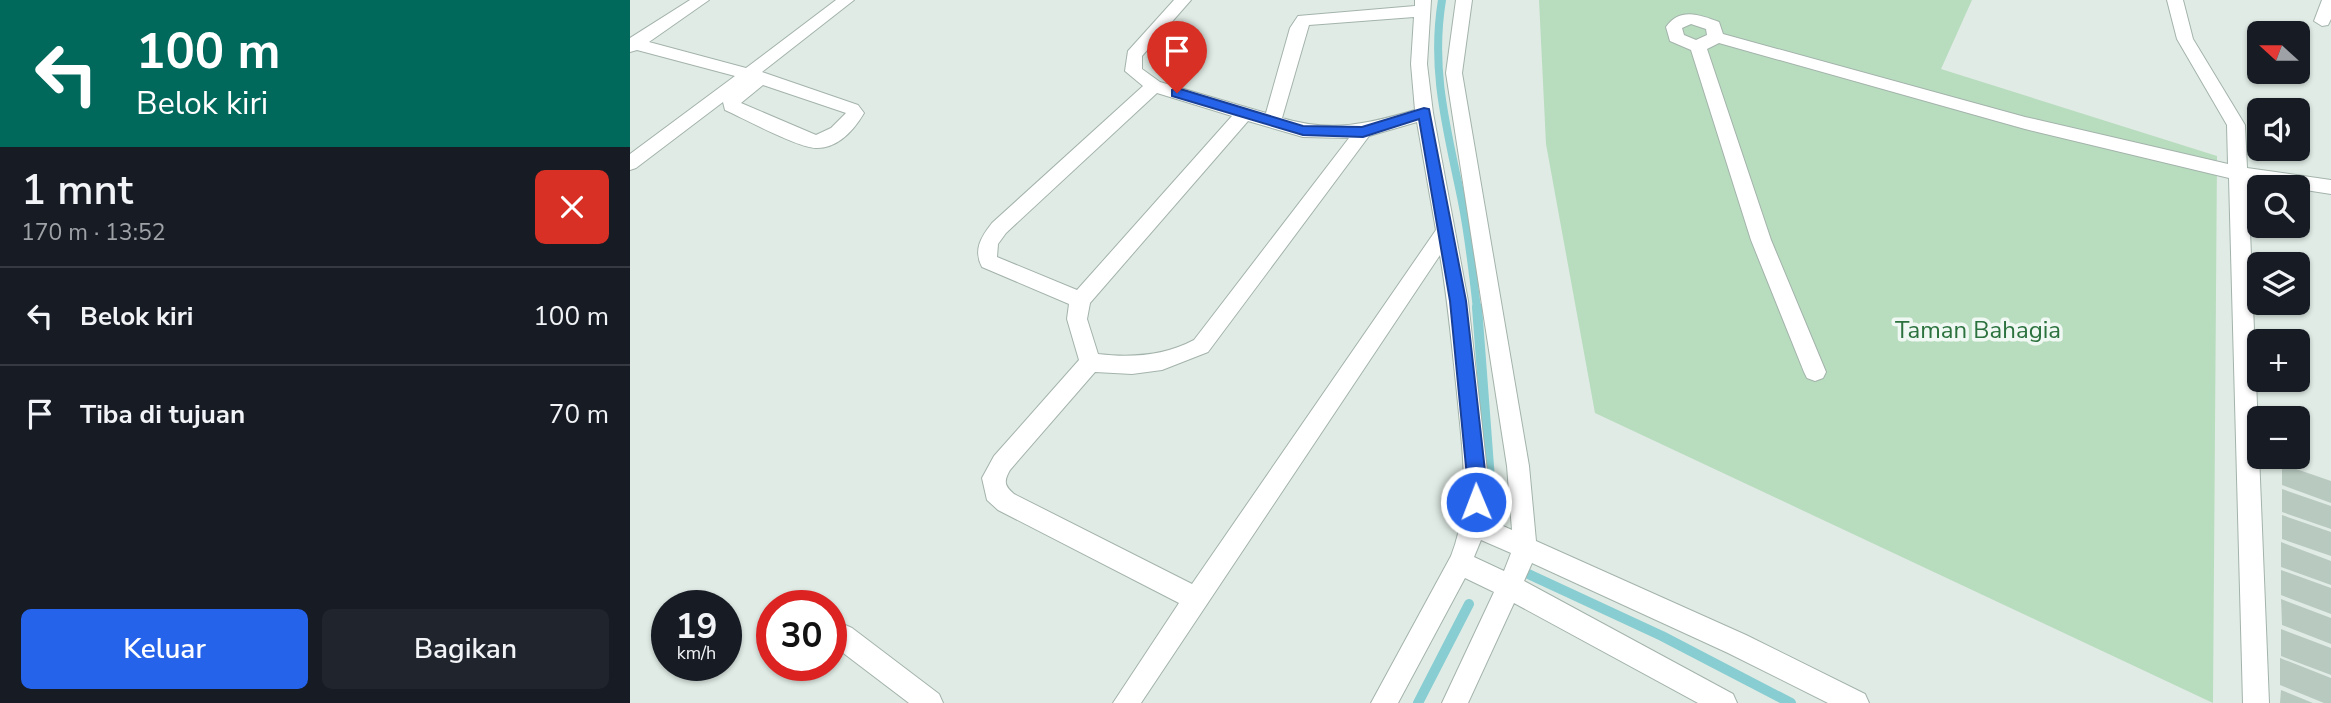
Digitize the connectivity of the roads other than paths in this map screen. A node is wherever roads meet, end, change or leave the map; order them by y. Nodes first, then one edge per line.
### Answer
1 (701, 0) edge
2 (845, 0) edge
3 (1183, 0) edge
4 (1464, 0) edge
5 (1690, 0) edge
6 (2175, 0) edge
7 (2330, 0) edge
8 (1422, 5) edge
9 (1692, 18) junction
10 (2322, 21) dead end
11 (1716, 37) junction
12 (631, 45) edge
13 (1698, 46) junction
14 (755, 76) junction
15 (1154, 86) junction
16 (1424, 113) junction
17 (1244, 114) junction
18 (1272, 122) junction
19 (1363, 132) junction
20 (630, 163) edge
21 (2238, 173) junction
22 (2331, 187) edge
23 (1447, 229) junction
24 (1080, 300) junction
25 (1090, 362) junction
26 (1815, 372) dead end
27 (1472, 524) junction
28 (1525, 547) junction
29 (1460, 563) junction
30 (1512, 582) junction
31 (1195, 598) junction
32 (847, 641) edge
33 (1721, 702) edge
34 (930, 703) edge
35 (1126, 703) edge
36 (1384, 703) edge
37 (1455, 703) edge
38 (1856, 703) edge
39 (2256, 703) edge

1 - 12 street
2 - 14 street
3 - 15 street
4 - 28 street
5 - 9 street
6 - 21 street
7 - 10 street
8 - 16 street
8 - 18 street
9 - 11 street
9 - 13 street
11 - 13 street
11 - 21 street
12 - 14 street
13 - 26 street
14 - 14 street
14 - 20 street
15 - 17 street
15 - 24 street
16 - 19 street
16 - 23 street
17 - 18 street
17 - 24 street
18 - 19 street
19 - 25 street
21 - 22 street
21 - 39 street
23 - 27 street
23 - 31 street
24 - 25 street
25 - 31 street
27 - 28 street
27 - 29 street
28 - 30 street
28 - 38 street
29 - 30 street
29 - 36 street
30 - 33 street
30 - 37 street
31 - 35 street
32 - 34 street

